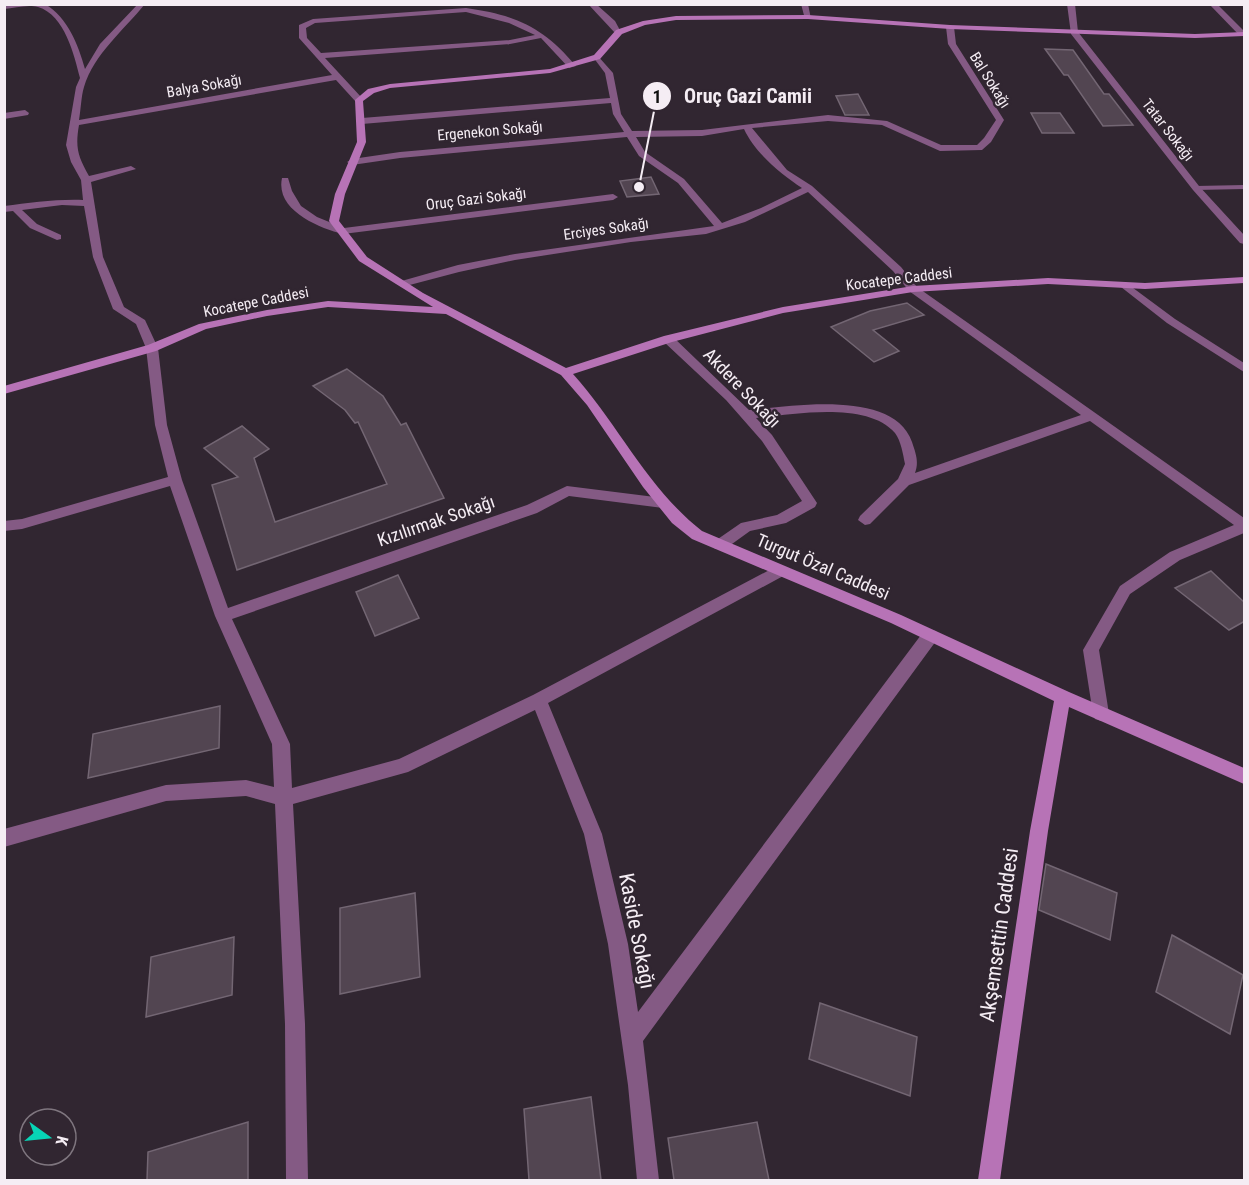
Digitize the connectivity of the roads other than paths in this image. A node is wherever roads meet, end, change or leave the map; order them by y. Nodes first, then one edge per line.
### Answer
1 (142, 4) edge
2 (591, 4) edge
3 (804, 4) edge
4 (1071, 4) edge
5 (1212, 4) edge
6 (41, 5) edge
7 (4, 7) edge
8 (808, 17) junction
9 (950, 27) junction
10 (1074, 32) junction
11 (620, 33) junction
12 (1244, 34) edge
13 (541, 36) junction
14 (318, 56) junction
15 (597, 57) junction
16 (572, 66) junction
17 (337, 77) junction
18 (84, 78) junction
19 (359, 100) junction
20 (614, 100) junction
21 (25, 112) dead end
22 (4, 116) edge
23 (362, 121) junction
24 (75, 123) junction
25 (884, 123) joint
26 (747, 126) junction
27 (630, 134) junction
28 (352, 162) junction
29 (131, 169) dead end
30 (86, 180) junction
31 (285, 180) dead end
32 (1245, 187) edge
33 (809, 188) junction
34 (1196, 188) junction
35 (613, 197) dead end
36 (88, 203) junction
37 (10, 208) edge
38 (720, 227) junction
39 (343, 231) junction
40 (57, 237) dead end
41 (1245, 241) edge
42 (1245, 280) edge
43 (402, 284) junction
44 (1125, 285) junction
45 (913, 289) junction
46 (451, 312) junction
47 (668, 339) junction
48 (152, 348) junction
49 (1245, 368) edge
50 (565, 372) junction
51 (4, 390) edge
52 (746, 415) junction
53 (1092, 416) junction
54 (175, 480) junction
55 (904, 482) junction
56 (663, 503) junction
57 (865, 520) dead end
58 (4, 526) edge
59 (1245, 526) edge
60 (720, 545) junction
61 (780, 571) junction
62 (223, 616) junction
63 (930, 636) junction
64 (1063, 697) junction
65 (539, 700) junction
66 (1101, 714) junction
67 (1245, 776) edge
68 (284, 798) junction
69 (4, 838) edge
70 (632, 1038) junction
71 (297, 1180) edge
72 (648, 1180) edge
73 (989, 1180) edge

1 - 18 street
2 - 11 street
3 - 8 street
4 - 10 street
5 - 12 street
6 - 7 street
6 - 18 street
8 - 9 street
8 - 11 street
9 - 10 street
9 - 25 street, Bal Sokağı
10 - 12 street
10 - 34 street, Tatar Sokağı
11 - 15 street
13 - 14 street
13 - 14 street
13 - 16 street
14 - 17 street
15 - 16 street
15 - 20 street
16 - 19 street
17 - 19 street
17 - 24 street, Balya Sokağı
18 - 24 street
19 - 23 street
20 - 23 street
20 - 27 street
21 - 22 street
23 - 28 street
24 - 30 street
25 - 26 street, Ergenekon Sokağı
26 - 27 street, Ergenekon Sokağı
26 - 33 street
27 - 28 street, Ergenekon Sokağı
27 - 38 street
28 - 39 street
29 - 30 street
30 - 36 street
31 - 39 street
32 - 34 lane
33 - 38 street, Erciyes Sokağı
33 - 45 street
34 - 41 street, Tatar Sokağı
35 - 39 street, Oruç Gazi Sokağı
36 - 37 street
36 - 48 street
37 - 40 street
38 - 43 street, Erciyes Sokağı
39 - 43 street, Turgut Özal Caddesi
42 - 44 street, Kocatepe Caddesi
43 - 46 street, Turgut Özal Caddesi
44 - 45 street, Kocatepe Caddesi
44 - 49 street
45 - 47 street, Kocatepe Caddesi
45 - 53 street
46 - 48 street, Kocatepe Caddesi
46 - 50 street, Turgut Özal Caddesi
47 - 50 street, Kocatepe Caddesi
47 - 52 street, Akdere Sokağı
48 - 51 street, Kocatepe Caddesi
48 - 54 street
50 - 56 street, Turgut Özal Caddesi
52 - 55 street
52 - 60 street, Akdere Sokağı
53 - 55 street
53 - 59 street
54 - 58 street
54 - 62 street
55 - 57 street
56 - 60 street, Turgut Özal Caddesi
56 - 62 street, Kızılırmak Sokağı
59 - 66 street
60 - 61 street, Turgut Özal Caddesi
61 - 63 street, Turgut Özal Caddesi
61 - 65 street
62 - 68 street
63 - 64 street, Turgut Özal Caddesi
63 - 70 street
64 - 66 street, Turgut Özal Caddesi
64 - 73 street, Akşemsettin Caddesi
65 - 68 street
65 - 70 street, Kaside Sokağı
66 - 67 street, Turgut Özal Caddesi
68 - 69 street
68 - 71 street
70 - 72 street, Kaside Sokağı

